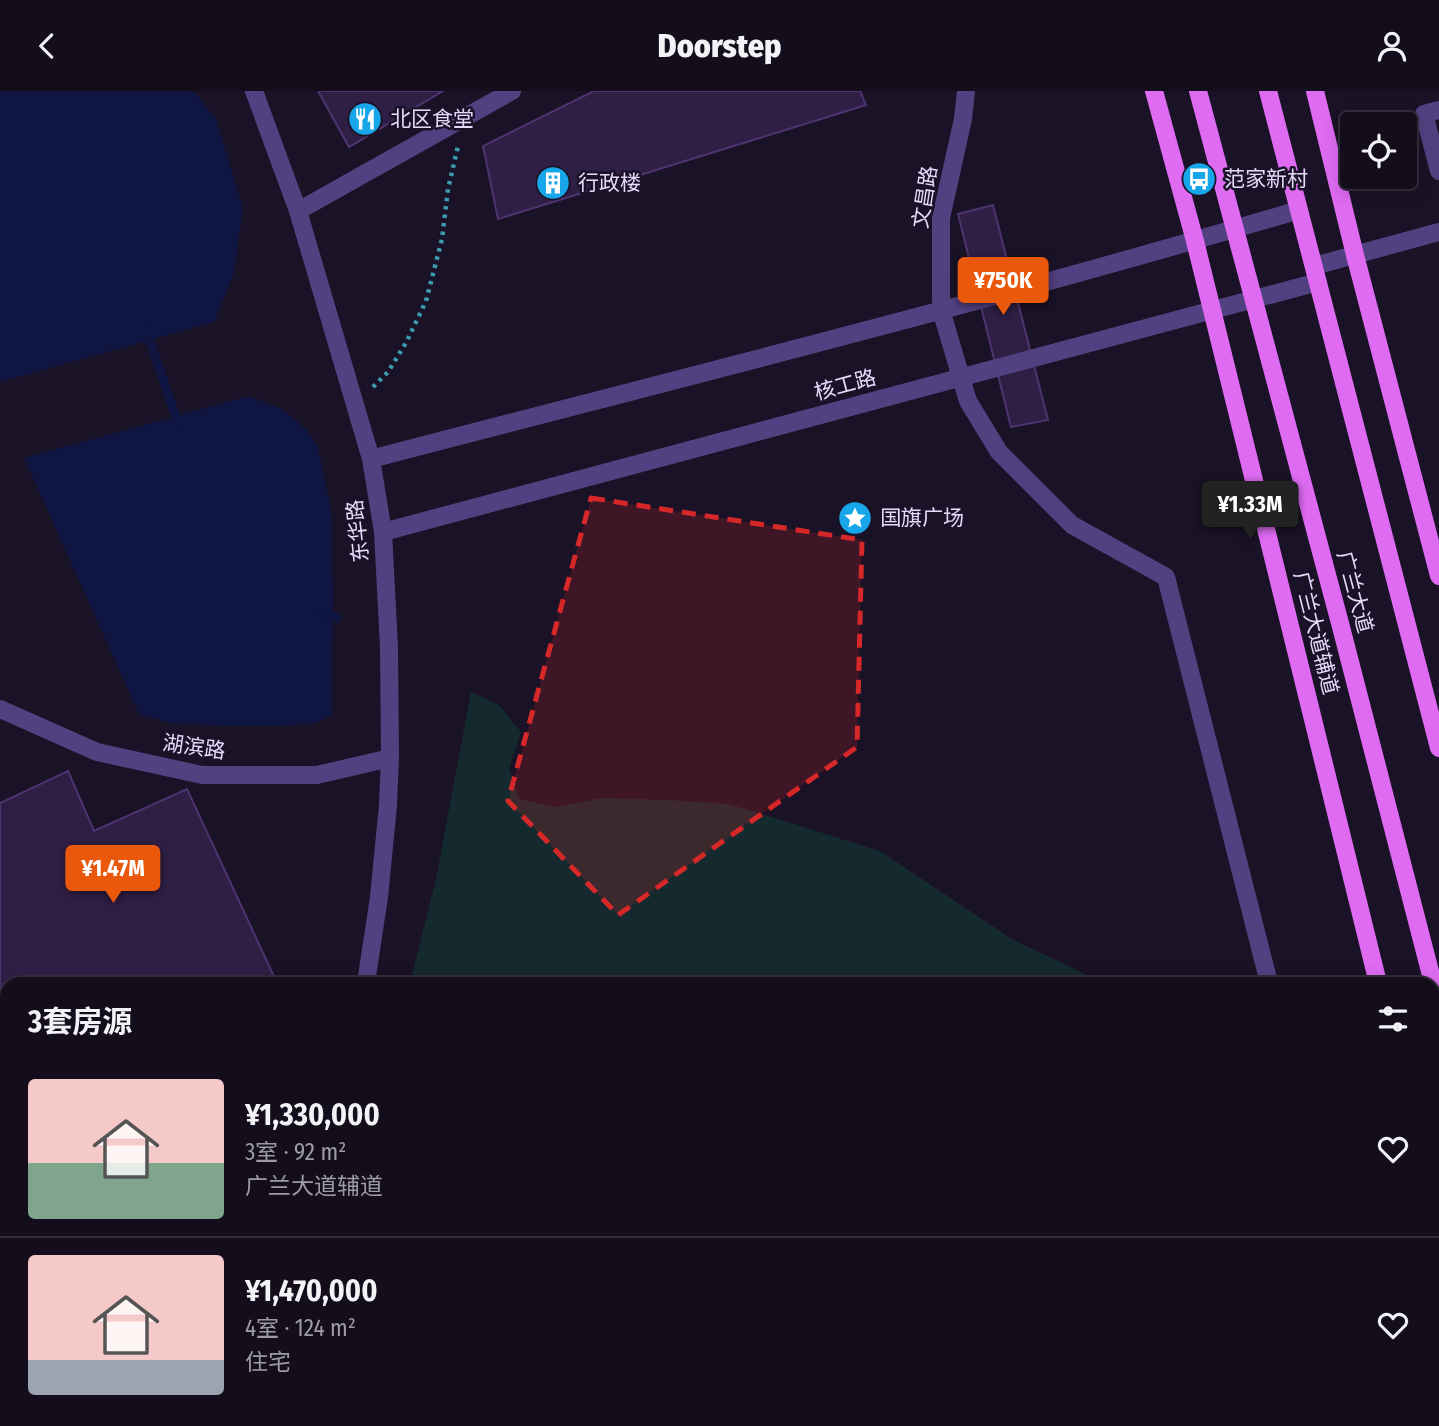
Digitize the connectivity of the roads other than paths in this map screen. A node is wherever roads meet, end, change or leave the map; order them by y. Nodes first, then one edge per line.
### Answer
1 (254, 91) edge
2 (512, 91) edge
3 (966, 91) edge
4 (1154, 91) edge
5 (1198, 91) edge
6 (1268, 91) edge
7 (1315, 91) edge
8 (1439, 110) edge
9 (1439, 171) edge
10 (1299, 210) junction
11 (298, 211) junction
12 (1236, 229) junction
13 (1439, 232) edge
14 (1195, 241) junction
15 (1355, 255) junction
16 (1316, 274) junction
17 (1254, 299) junction
18 (941, 310) junction
19 (1212, 310) junction
20 (961, 377) junction
21 (371, 459) junction
22 (383, 532) junction
23 (1439, 576) edge
24 (0, 709) edge
25 (1439, 748) edge
26 (390, 758) junction
27 (367, 977) edge
28 (1267, 977) edge
29 (1377, 977) edge
30 (1431, 977) edge

1 - 11 street, 东华路
2 - 11 street
3 - 18 street, 文昌路
4 - 14 main road, 广兰大道辅道
5 - 12 main road, 广兰大道
6 - 10 main road, 广兰大道
7 - 15 main road
8 - 9 street
10 - 12 street
10 - 16 main road, 广兰大道
11 - 21 street, 东华路
12 - 14 street
12 - 17 main road, 广兰大道
13 - 15 street, 核工路
14 - 18 street
14 - 19 main road, 广兰大道辅道
15 - 16 street, 核工路
15 - 23 main road
16 - 17 street, 核工路
16 - 25 main road, 广兰大道
17 - 19 street, 核工路
17 - 30 main road, 广兰大道
18 - 20 street, 文昌路
18 - 21 street
19 - 20 street, 核工路
19 - 29 main road, 广兰大道辅道
20 - 22 street, 核工路
20 - 28 street, 文昌路
21 - 22 street, 东华路
22 - 26 street, 东华路
24 - 26 street, 湖滨路
26 - 27 street, 东华路

